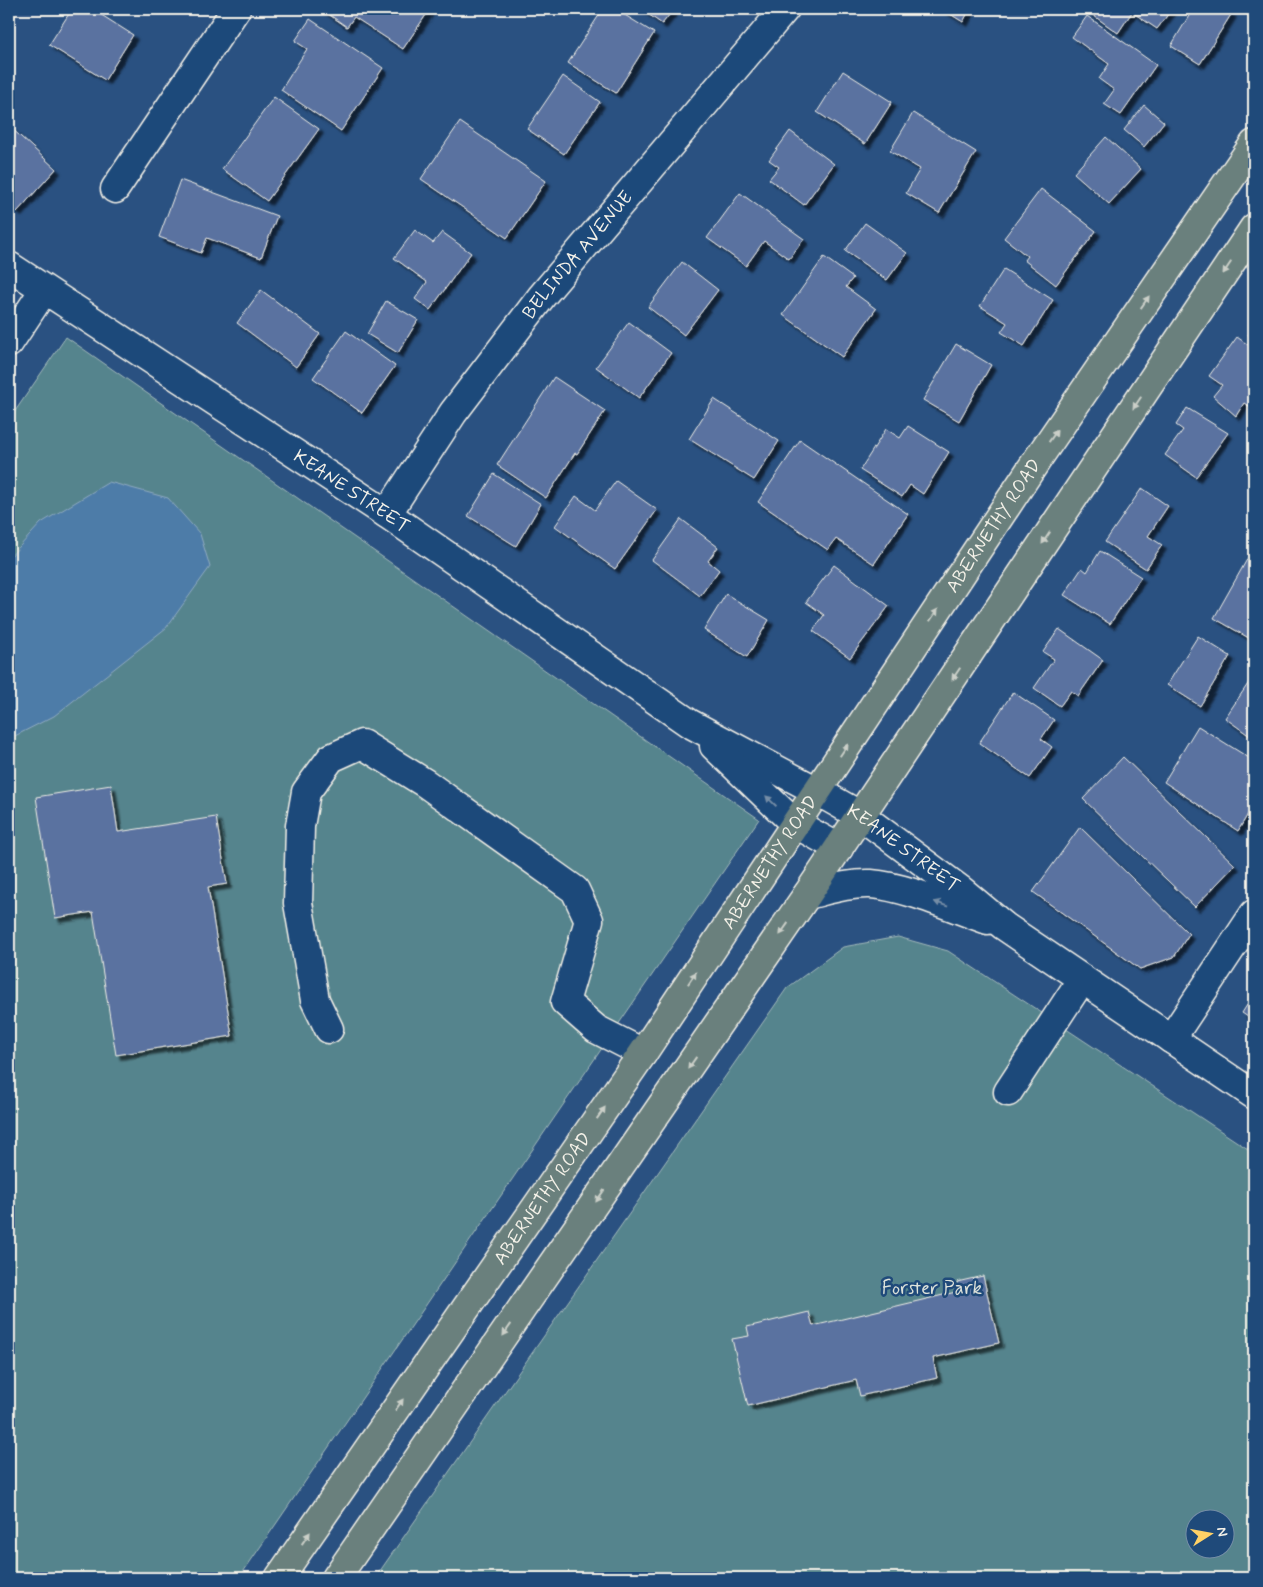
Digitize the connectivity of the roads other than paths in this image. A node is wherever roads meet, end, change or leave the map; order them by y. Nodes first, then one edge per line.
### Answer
1 (236, 9) edge
2 (785, 9) edge
3 (1254, 144) edge
4 (115, 189) dead end
5 (1254, 228) edge
6 (9, 266) edge
7 (44, 290) junction
8 (9, 343) edge
9 (387, 514) junction
10 (689, 722) junction
11 (817, 790) junction
12 (861, 816) junction
13 (794, 823) junction
14 (839, 848) junction
15 (807, 895) junction
16 (1254, 914) edge
17 (1004, 926) junction
18 (1082, 979) junction
19 (329, 1029) dead end
20 (1171, 1038) junction
21 (643, 1053) junction
22 (1008, 1092) dead end
23 (1254, 1094) edge
24 (279, 1578) edge
25 (336, 1578) edge

1 - 4 street
2 - 9 street, BELINDA AVENUE
11 -> 3 main road, ABERNETHY ROAD
5 -> 12 main road
6 - 7 street, KEANE STREET
7 - 8 street
7 - 9 street, KEANE STREET
9 - 10 street, KEANE STREET
10 - 11 street, KEANE STREET
13 -> 10 street, KEANE STREET
11 - 12 street, KEANE STREET
11 - 13 main road, ABERNETHY ROAD
12 - 14 main road
12 - 17 street, KEANE STREET
13 - 14 street, KEANE STREET
21 -> 13 main road, ABERNETHY ROAD
14 - 15 main road
17 -> 15 street, KEANE STREET
15 -> 25 main road
16 - 20 street
17 - 18 street, KEANE STREET
18 - 20 street, KEANE STREET
18 - 22 street
19 - 21 street
20 - 23 street, KEANE STREET
24 -> 21 main road, ABERNETHY ROAD

